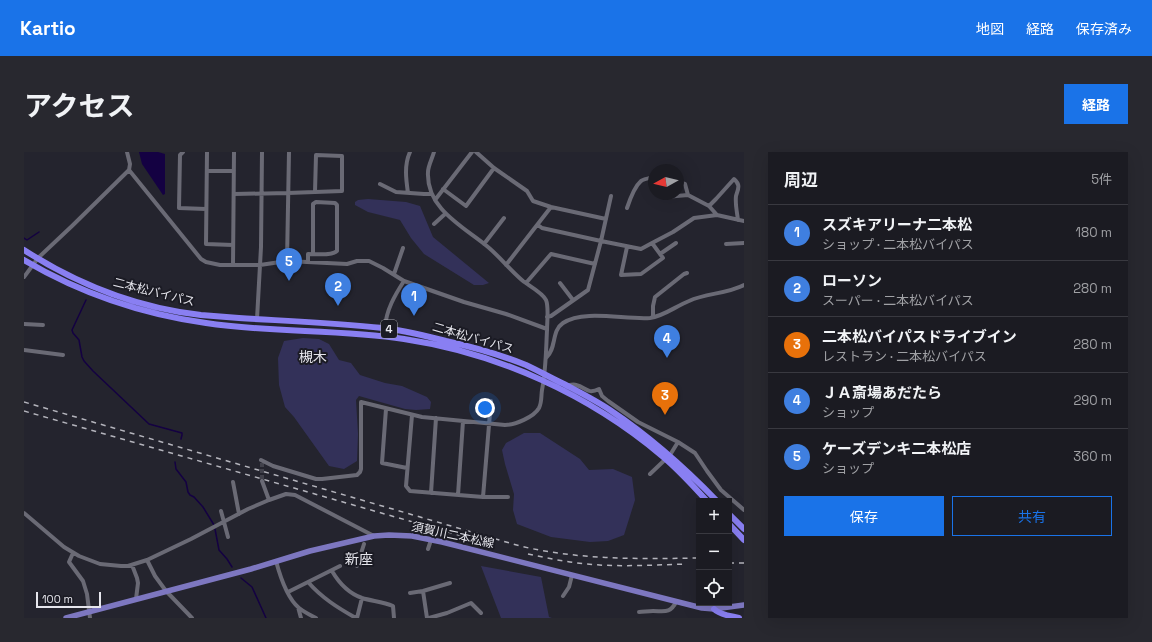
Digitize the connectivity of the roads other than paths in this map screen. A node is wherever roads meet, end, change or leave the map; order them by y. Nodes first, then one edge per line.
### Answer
1 (127, 152) edge
2 (183, 152) edge
3 (207, 152) edge
4 (234, 152) edge
5 (262, 152) edge
6 (289, 152) edge
7 (410, 152) edge
8 (434, 152) edge
9 (472, 152) edge
10 (476, 152) edge
11 (494, 168) junction
12 (129, 170) junction
13 (207, 171) junction
14 (234, 171) junction
15 (648, 178) edge
16 (380, 184) dead end
17 (684, 184) edge
18 (443, 189) junction
19 (315, 192) junction
20 (262, 193) junction
21 (288, 193) junction
22 (408, 193) junction
23 (234, 194) junction
24 (432, 194) junction
25 (684, 195) edge
26 (688, 195) junction
27 (611, 196) dead end
28 (435, 200) junction
29 (551, 206) junction
30 (709, 206) junction
31 (626, 208) dead end
32 (206, 209) junction
33 (446, 214) junction
34 (717, 215) junction
35 (504, 218) dead end
36 (606, 219) junction
37 (738, 220) junction
38 (744, 221) edge
39 (434, 224) dead end
40 (538, 225) junction
41 (601, 241) junction
42 (652, 243) junction
43 (676, 243) dead end
44 (744, 243) edge
45 (484, 244) junction
46 (726, 244) dead end
47 (233, 245) junction
48 (627, 247) junction
49 (404, 248) dead end
50 (24, 250) edge
51 (313, 254) junction
52 (660, 254) junction
53 (38, 258) junction
54 (24, 260) edge
55 (287, 261) junction
56 (310, 262) junction
57 (595, 264) junction
58 (32, 265) junction
59 (233, 265) junction
60 (260, 265) junction
61 (506, 265) junction
62 (687, 273) dead end
63 (394, 274) junction
64 (24, 277) edge
65 (404, 280) junction
66 (526, 283) junction
67 (560, 283) dead end
68 (744, 285) edge
69 (573, 300) junction
70 (547, 316) junction
71 (653, 317) junction
72 (258, 319) junction
73 (24, 324) edge
74 (43, 325) dead end
75 (385, 328) junction
76 (547, 329) junction
77 (24, 350) edge
78 (63, 355) dead end
79 (546, 358) junction
80 (545, 377) junction
81 (566, 386) junction
82 (491, 401) dead end
83 (386, 409) junction
84 (412, 415) junction
85 (436, 418) junction
86 (463, 421) junction
87 (488, 423) junction
88 (678, 442) junction
89 (668, 457) junction
90 (261, 460) dead end
91 (407, 468) junction
92 (650, 474) dead end
93 (262, 481) tunnel mouth
94 (233, 482) dead end
95 (430, 493) junction
96 (458, 495) junction
97 (484, 497) junction
98 (508, 497) dead end
99 (704, 498) edge
100 (714, 498) edge
101 (269, 500) junction
102 (744, 510) edge
103 (221, 511) dead end
104 (24, 513) edge
105 (238, 514) junction
106 (732, 517) edge
107 (223, 522) junction
108 (732, 527) edge
109 (744, 529) edge
110 (374, 536) junction
111 (228, 537) dead end
112 (431, 540) junction
113 (744, 540) edge
114 (364, 544) dead end
115 (428, 549) dead end
116 (74, 553) junction
117 (147, 560) junction
118 (276, 561) junction
119 (132, 565) junction
120 (340, 566) dead end
121 (357, 566) dead end
122 (332, 571) junction
123 (572, 574) junction
124 (308, 582) junction
125 (450, 583) dead end
126 (166, 591) junction
127 (423, 591) junction
128 (288, 592) junction
129 (410, 593) dead end
130 (563, 596) dead end
131 (362, 598) junction
132 (136, 599) junction
133 (676, 602) junction
134 (744, 605) edge
135 (298, 607) junction
136 (714, 608) junction
137 (90, 612) junction
138 (639, 612) dead end
139 (481, 614) edge
140 (66, 618) edge
141 (90, 618) edge
142 (192, 618) edge
143 (301, 618) edge
144 (316, 618) edge
145 (357, 618) edge
146 (394, 618) edge
147 (428, 618) edge
148 (739, 618) edge

1 - 12 street
2 - 32 street
3 - 13 street
4 - 14 street
5 - 20 street
6 - 21 street
7 - 22 street
8 - 24 street
9 - 18 street
10 - 11 street
11 - 18 street
11 - 29 street
12 - 53 street
12 - 59 street
13 - 14 street
13 - 32 street
14 - 23 street
15 - 31 street
16 - 22 street
17 - 26 street
18 - 28 street
19 - 19 street
19 - 21 street
20 - 21 street
20 - 23 street
20 - 60 street
21 - 55 street
22 - 24 street
23 - 47 street
24 - 28 street
25 - 26 street
26 - 30 street
27 - 36 street
28 - 33 street
29 - 36 street
29 - 40 street
30 - 34 street
30 - 37 street
32 - 47 street
33 - 39 street
33 - 45 street
34 - 37 street
34 - 42 street
35 - 45 street
36 - 41 street
37 - 38 street
40 - 41 street
40 - 61 street
41 - 48 street
41 - 57 street
42 - 48 street
42 - 52 street
43 - 52 street
44 - 46 street
45 - 61 street
47 - 59 street
48 - 52 street
49 - 63 street
50 - 53 highway, 二本松バイパス / 4
51 - 51 street
51 - 56 street
53 - 58 street
53 - 72 highway, 二本松バイパス / 4
54 - 58 highway, 二本松バイパス / 4
55 - 56 street
55 - 60 street
56 - 63 street
57 - 66 street
57 - 69 street
58 - 64 street
58 - 80 highway, 二本松バイパス / 4
59 - 60 street
60 - 72 street
61 - 66 street
62 - 71 street
63 - 65 street
65 - 75 street
65 - 76 street
66 - 70 street
67 - 69 street
68 - 71 street
69 - 70 street
70 - 76 street
71 - 79 street
72 - 75 highway, 二本松バイパス / 4
73 - 74 street
75 - 80 highway, 二本松バイパス / 4
76 - 79 street
77 - 78 street
79 - 80 street
80 - 81 highway, 二本松バイパス / 4
80 - 87 street
80 - 89 highway, 二本松バイパス / 4
81 - 88 street
81 - 89 highway, 二本松バイパス / 4
82 - 87 street
83 - 84 street
83 - 90 street
83 - 91 street
84 - 85 street
84 - 91 street
85 - 86 street
85 - 95 street
86 - 87 street
86 - 96 street
87 - 97 street
88 - 89 street
88 - 102 street
89 - 92 street
89 - 99 highway, 二本松バイパス / 4
89 - 100 highway, 二本松バイパス / 4
91 - 95 street
93 - 101 street
94 - 105 street
95 - 96 street
96 - 97 street
97 - 98 street
101 - 105 street
101 - 110 street
103 - 107 street
104 - 116 street
105 - 107 street
106 - 109 highway
107 - 111 street
107 - 117 street
108 - 113 highway
110 - 112 main road, 須賀川二本松線
110 - 118 main road, 須賀川二本松線
112 - 115 street
112 - 123 main road, 須賀川二本松線
114 - 121 street
116 - 119 street
116 - 137 street
117 - 119 street
117 - 126 street
118 - 126 main road, 須賀川二本松線
118 - 128 street
119 - 132 street
120 - 122 street
122 - 124 street
122 - 131 street
123 - 130 street
123 - 133 main road, 須賀川二本松線
124 - 128 street
124 - 145 street
125 - 127 street
126 - 132 main road, 須賀川二本松線
126 - 142 street
127 - 129 street
127 - 147 street
128 - 135 street
131 - 145 street
131 - 146 street
132 - 137 main road, 須賀川二本松線
133 - 136 main road, 須賀川二本松線
133 - 138 street
134 - 136 main road, 須賀川二本松線
135 - 143 street
135 - 144 street
136 - 148 highway
137 - 140 main road, 須賀川二本松線
137 - 141 street
139 - 147 street

